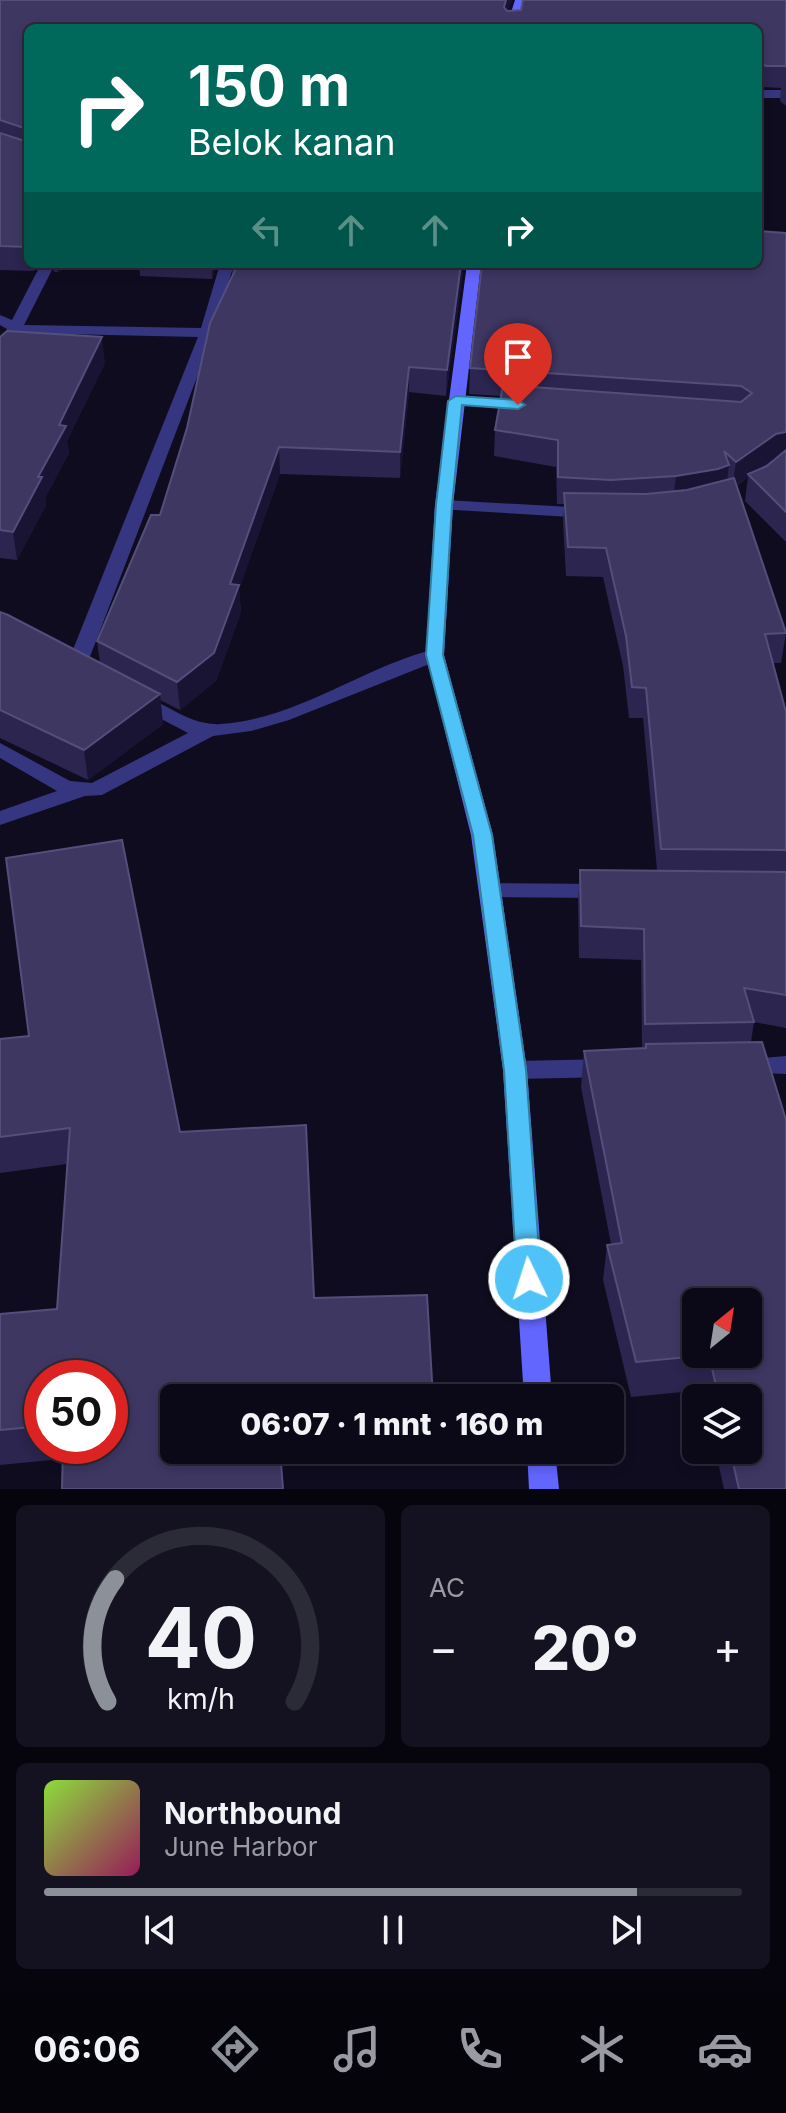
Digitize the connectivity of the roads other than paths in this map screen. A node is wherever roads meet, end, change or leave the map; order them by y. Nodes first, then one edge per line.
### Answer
1 (520, 0) edge
2 (513, 24) edge
3 (762, 94) edge
4 (786, 94) edge
5 (46, 268) edge
6 (226, 268) edge
7 (473, 268) edge
8 (0, 319) edge
9 (18, 329) junction
10 (207, 333) junction
11 (0, 357) edge
12 (456, 401) junction
13 (534, 406) edge
14 (444, 505) junction
15 (609, 514) edge
16 (435, 655) junction
17 (76, 667) edge
18 (116, 688) edge
19 (208, 731) junction
20 (0, 749) edge
21 (78, 791) junction
22 (0, 818) edge
23 (490, 890) junction
24 (630, 891) edge
25 (786, 1065) edge
26 (722, 1066) edge
27 (642, 1068) edge
28 (515, 1070) junction
29 (537, 1384) edge
30 (542, 1464) edge
31 (544, 1489) edge

1 - 2 main road
3 - 4 street
5 - 9 street
6 - 10 street
7 - 12 main road
8 - 9 street
9 - 10 street
9 - 11 street
10 - 17 street
12 - 13 street
12 - 14 main road
14 - 15 street
14 - 16 main road
16 - 19 street
16 - 23 main road
18 - 19 street
19 - 21 street
20 - 21 street
21 - 22 street
23 - 24 street
23 - 28 main road
25 - 26 street
27 - 28 street
28 - 29 main road
30 - 31 main road

